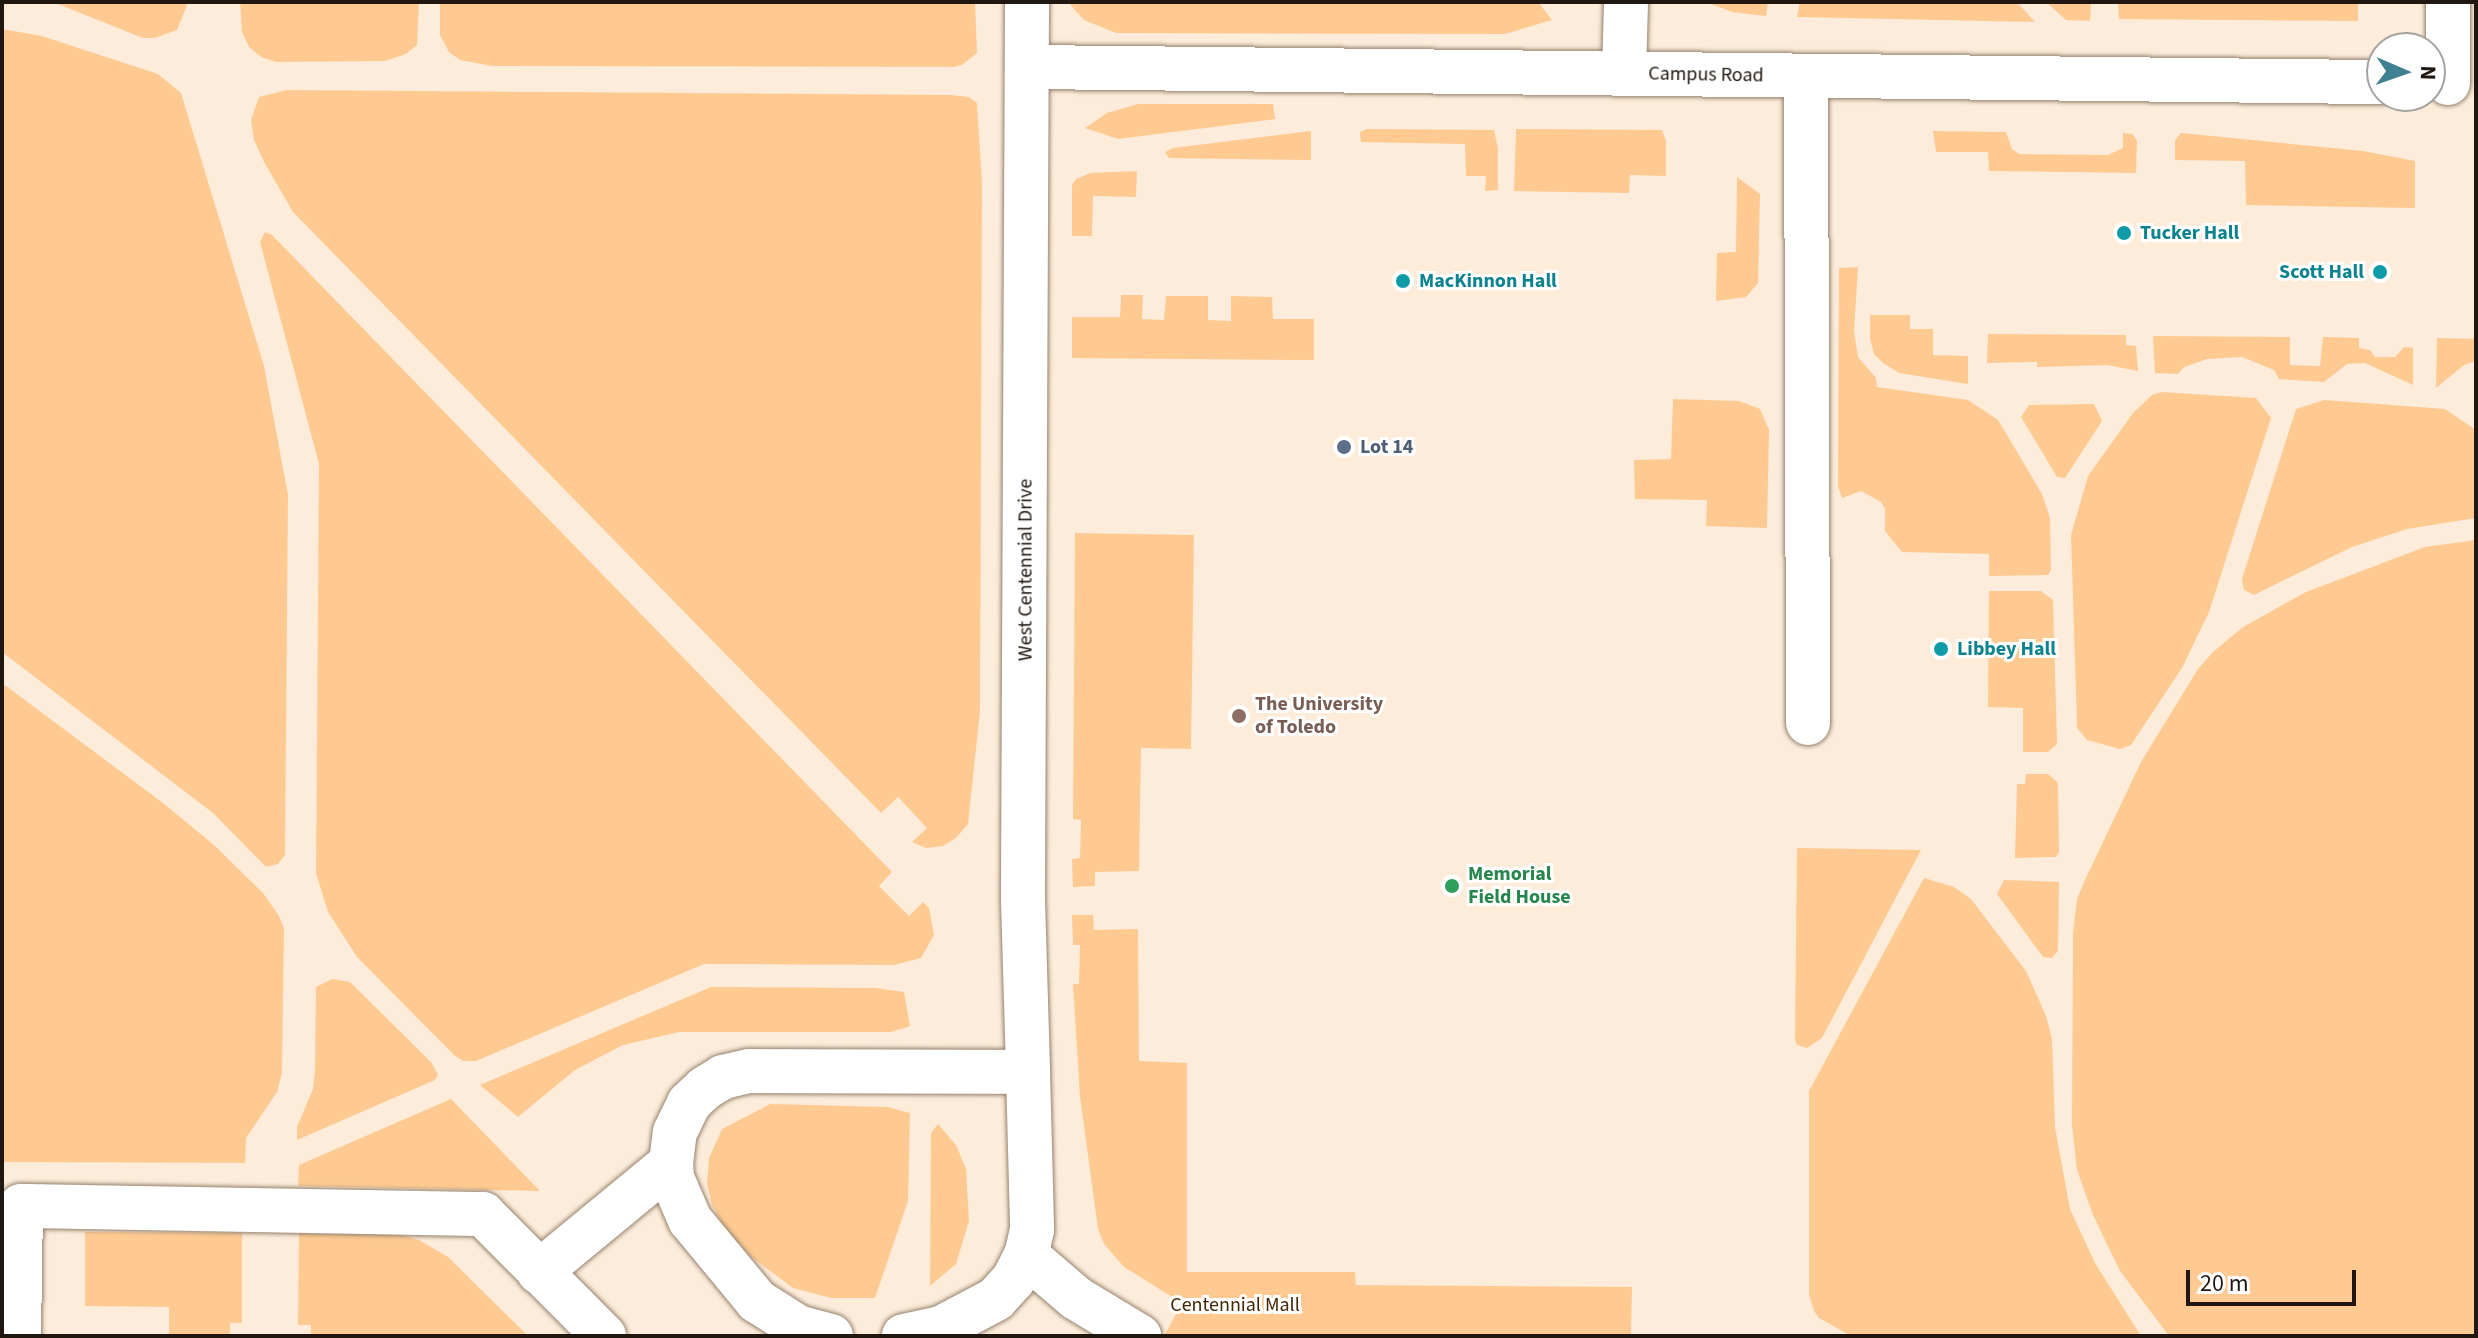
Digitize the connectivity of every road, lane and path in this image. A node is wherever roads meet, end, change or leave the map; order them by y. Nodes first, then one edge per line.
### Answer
1 (1027, 2) edge
2 (1626, 2) edge
3 (2448, 2) edge
4 (1030, 67) junction
5 (1624, 74) junction
6 (1806, 76) junction
7 (2366, 82) edge
8 (2451, 83) edge
9 (1808, 723) dead end
10 (1028, 1072) junction
11 (671, 1163) junction
12 (1026, 1255) junction
13 (539, 1272) junction
14 (19, 1336) edge
15 (604, 1336) edge
16 (831, 1336) edge
17 (904, 1336) edge
18 (1139, 1336) edge

1 - 4 street, West Centennial Drive
2 - 5 street
3 - 8 street
4 - 5 street, Campus Road
4 - 10 street, West Centennial Drive
5 - 6 street, Campus Road
6 - 7 street, Campus Road
6 - 9 street
10 - 11 street
10 - 12 street, West Centennial Drive
11 - 13 street
11 - 16 street
12 - 17 street, West Centennial Drive
12 - 18 street
13 - 14 street
13 - 15 street

